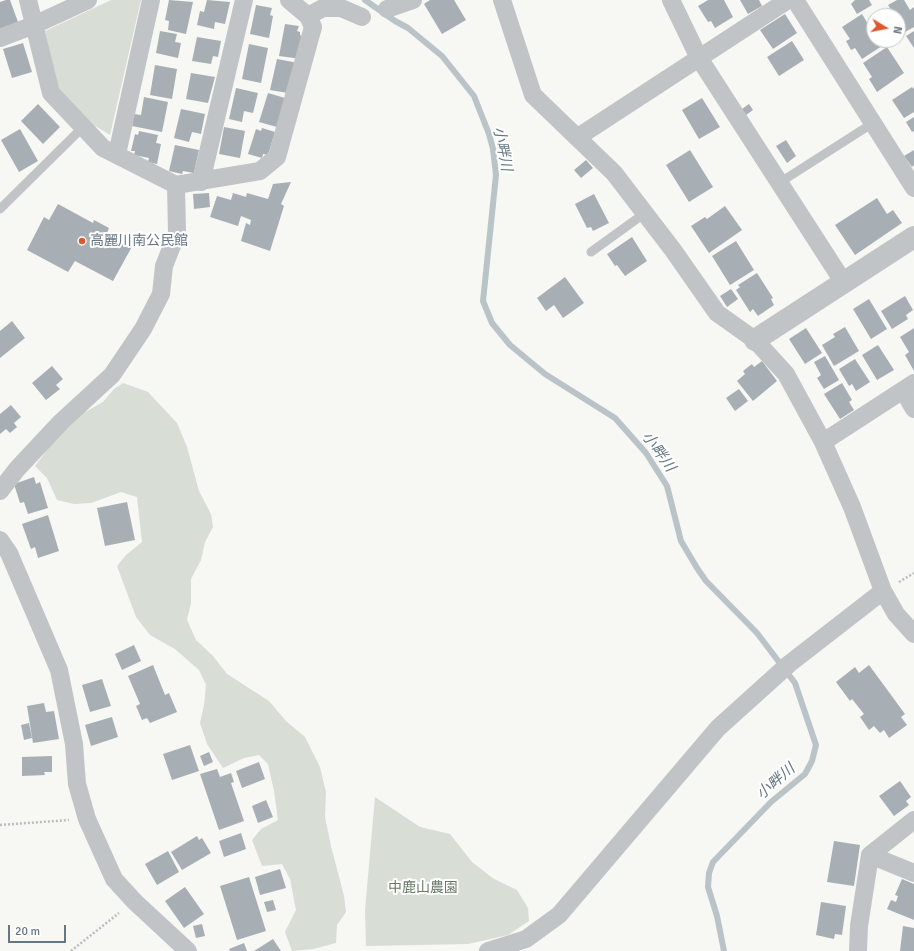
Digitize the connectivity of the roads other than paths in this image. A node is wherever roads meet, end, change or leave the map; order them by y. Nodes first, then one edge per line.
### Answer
1 (28, 0) edge
2 (88, 0) edge
3 (151, 0) edge
4 (244, 0) edge
5 (289, 0) edge
6 (413, 0) edge
7 (502, 0) edge
8 (670, 0) edge
9 (788, 0) edge
10 (795, 0) edge
11 (387, 9) dead end
12 (308, 16) junction
13 (362, 16) dead end
14 (34, 25) junction
15 (0, 38) edge
16 (699, 58) junction
17 (873, 123) junction
18 (84, 126) junction
19 (578, 137) junction
20 (117, 154) junction
21 (201, 182) junction
22 (779, 183) junction
23 (176, 185) junction
24 (914, 188) edge
25 (0, 209) edge
26 (645, 214) junction
27 (914, 237) edge
28 (591, 252) dead end
29 (844, 283) junction
30 (755, 340) junction
31 (908, 387) edge
32 (914, 409) edge
33 (823, 442) junction
34 (0, 491) edge
35 (0, 540) edge
36 (883, 591) junction
37 (914, 634) edge
38 (914, 820) edge
39 (870, 855) junction
40 (914, 873) edge
41 (188, 951) edge
42 (488, 951) edge
43 (858, 951) edge

1 - 14 street
2 - 14 street
3 - 20 street
4 - 21 street
5 - 12 street
6 - 11 street
7 - 19 street
8 - 16 street
9 - 16 street
10 - 17 street
12 - 13 street
12 - 21 street
14 - 15 street
14 - 18 street
16 - 19 street
16 - 22 street
17 - 22 lane
17 - 24 street
18 - 20 street
18 - 25 lane
19 - 26 street
20 - 23 street
21 - 23 street
22 - 29 street
23 - 34 street
26 - 28 lane
26 - 30 street
27 - 29 street
29 - 30 street
30 - 33 street
31 - 32 street
31 - 33 street
33 - 36 street
35 - 41 street
36 - 37 street
36 - 42 street
38 - 39 street
39 - 40 street
39 - 43 street

